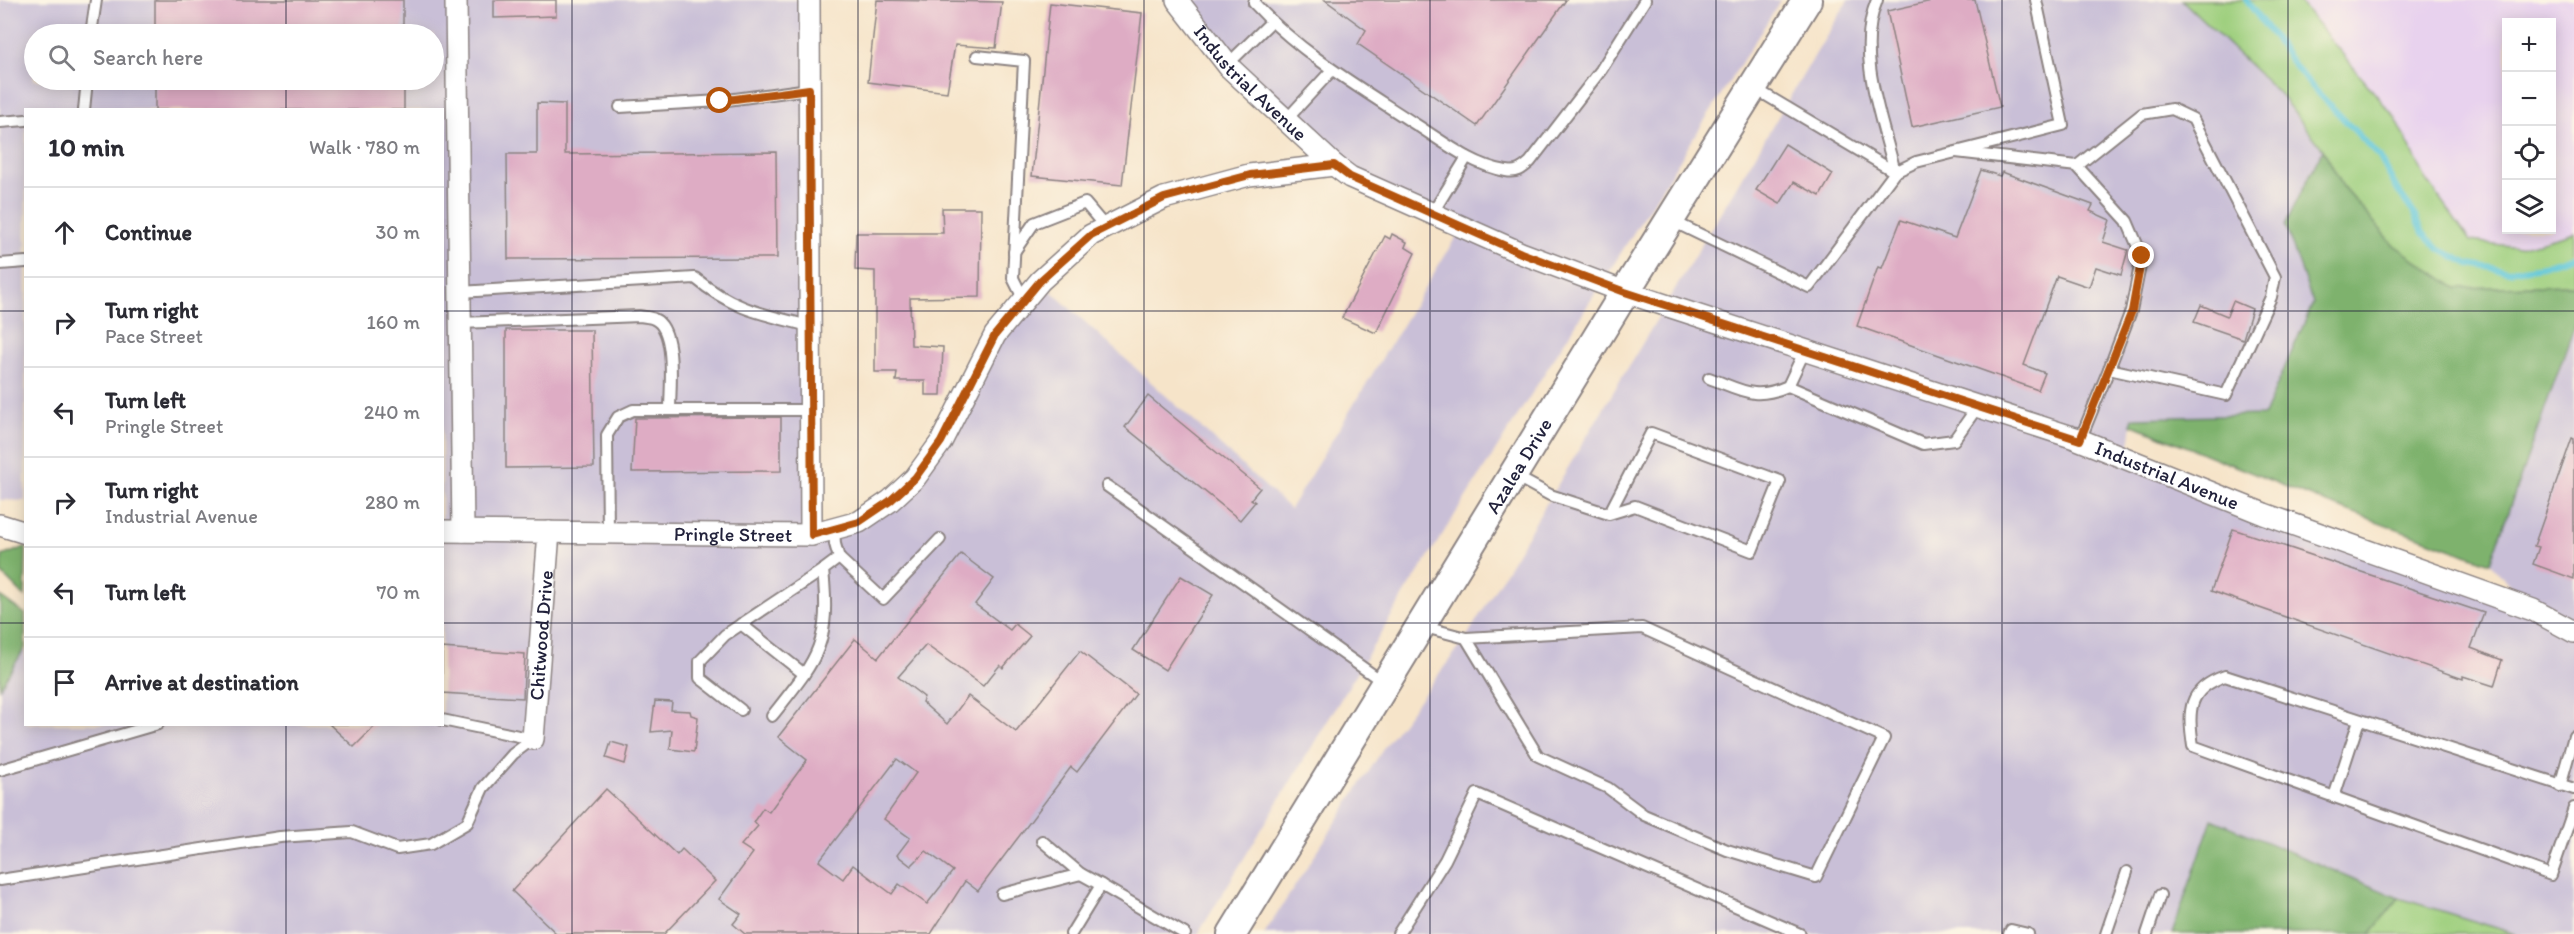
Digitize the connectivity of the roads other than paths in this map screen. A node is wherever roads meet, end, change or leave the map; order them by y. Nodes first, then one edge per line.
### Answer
1 (96, 0) edge
2 (456, 0) edge
3 (809, 0) edge
4 (1177, 0) edge
5 (1645, 0) edge
6 (1807, 0) edge
7 (1877, 0) edge
8 (2036, 0) edge
9 (1253, 1) edge
10 (1271, 22) junction
11 (92, 24) edge
12 (977, 56) dead end
13 (1227, 65) junction
14 (1332, 70) junction
15 (1752, 87) junction
16 (809, 89) junction
17 (86, 90) edge
18 (620, 107) dead end
19 (84, 108) edge
20 (24, 120) edge
21 (1286, 120) junction
22 (0, 122) edge
23 (1956, 152) junction
24 (1467, 157) junction
25 (1334, 165) junction
26 (2077, 166) junction
27 (1895, 172) junction
28 (1432, 214) junction
29 (1670, 220) junction
30 (1106, 228) junction
31 (1014, 253) junction
32 (24, 262) edge
33 (0, 264) edge
34 (460, 292) junction
35 (1625, 292) junction
36 (1024, 300) junction
37 (461, 323) junction
38 (810, 327) junction
39 (1805, 350) junction
40 (2109, 369) junction
41 (1709, 378) dead end
42 (1788, 386) junction
43 (1978, 406) junction
44 (670, 410) junction
45 (811, 410) junction
46 (2080, 440) junction
47 (1513, 474) junction
48 (1107, 486) dead end
49 (1609, 514) junction
50 (0, 525) edge
51 (834, 528) junction
52 (24, 531) edge
53 (453, 531) edge
54 (549, 531) junction
55 (608, 532) junction
56 (812, 535) junction
57 (940, 539) dead end
58 (839, 558) junction
59 (823, 570) junction
60 (741, 624) junction
61 (1421, 626) junction
62 (2574, 632) edge
63 (1466, 638) junction
64 (804, 674) junction
65 (1385, 684) junction
66 (741, 710) dead end
67 (772, 716) dead end
68 (444, 720) edge
69 (2359, 720) junction
70 (151, 726) edge
71 (2574, 736) edge
72 (533, 739) junction
73 (2571, 754) edge
74 (0, 770) edge
75 (2560, 786) junction
76 (2574, 789) edge
77 (2334, 797) junction
78 (2574, 808) edge
79 (1042, 841) dead end
80 (2127, 872) dead end
81 (1081, 874) junction
82 (0, 880) edge
83 (1101, 885) junction
84 (1002, 894) dead end
85 (2160, 895) dead end
86 (1071, 934) edge
87 (1185, 934) edge
88 (1232, 934) edge
89 (1398, 934) edge
90 (1800, 934) edge
91 (2009, 934) edge
92 (2028, 934) edge
93 (2106, 934) edge
94 (2147, 934) edge

1 - 11 lane
2 - 34 street
3 - 16 street
4 - 13 street, Industrial Avenue
5 - 24 lane
6 - 15 street, Azalea Drive
7 - 27 lane
8 - 23 lane
9 - 10 lane
10 - 13 lane
10 - 14 lane
12 - 31 lane
13 - 21 street, Industrial Avenue
14 - 21 lane
14 - 24 lane
15 - 27 lane
15 - 29 street, Azalea Drive
16 - 18 lane
16 - 38 street
17 - 19 lane
20 - 22 lane
21 - 25 street, Industrial Avenue
23 - 26 lane
23 - 27 lane
24 - 28 lane
25 - 28 street, Industrial Avenue
25 - 30 street, Pringle Street
26 - 40 lane
26 - 40 lane
27 - 29 lane
28 - 35 street, Industrial Avenue
29 - 35 street, Azalea Drive
30 - 31 lane
30 - 36 street, Pringle Street
31 - 36 lane
32 - 33 lane
34 - 37 street
34 - 38 lane
35 - 39 street, Industrial Avenue
35 - 47 street, Azalea Drive
36 - 51 street, Pringle Street
37 - 44 lane
37 - 53 street
38 - 45 street
39 - 42 lane
39 - 43 street, Industrial Avenue
40 - 46 lane
41 - 42 lane
42 - 43 lane
43 - 46 street, Industrial Avenue
44 - 45 lane
44 - 55 lane
45 - 56 street
46 - 62 street, Industrial Avenue
47 - 49 lane
47 - 61 street, Azalea Drive
48 - 65 lane
49 - 49 lane
50 - 52 street
51 - 56 street, Pringle Street
51 - 58 lane
53 - 54 street, Pringle Street
54 - 55 street, Pringle Street
54 - 72 street, Chitwood Drive
55 - 56 street, Pringle Street
57 - 58 lane
58 - 59 lane
59 - 60 lane
59 - 64 lane
60 - 64 lane
60 - 66 lane
61 - 63 lane
61 - 65 street, Azalea Drive
63 - 63 lane
64 - 67 lane
65 - 88 street, Azalea Drive
68 - 72 lane
69 - 75 lane
69 - 77 lane
69 - 77 lane
70 - 74 lane
71 - 73 lane
72 - 82 lane
73 - 75 lane
75 - 76 lane
77 - 78 lane
79 - 81 lane
80 - 93 lane
81 - 83 lane
81 - 84 lane
83 - 86 lane
83 - 87 lane
85 - 94 lane
89 - 90 lane
91 - 92 lane

